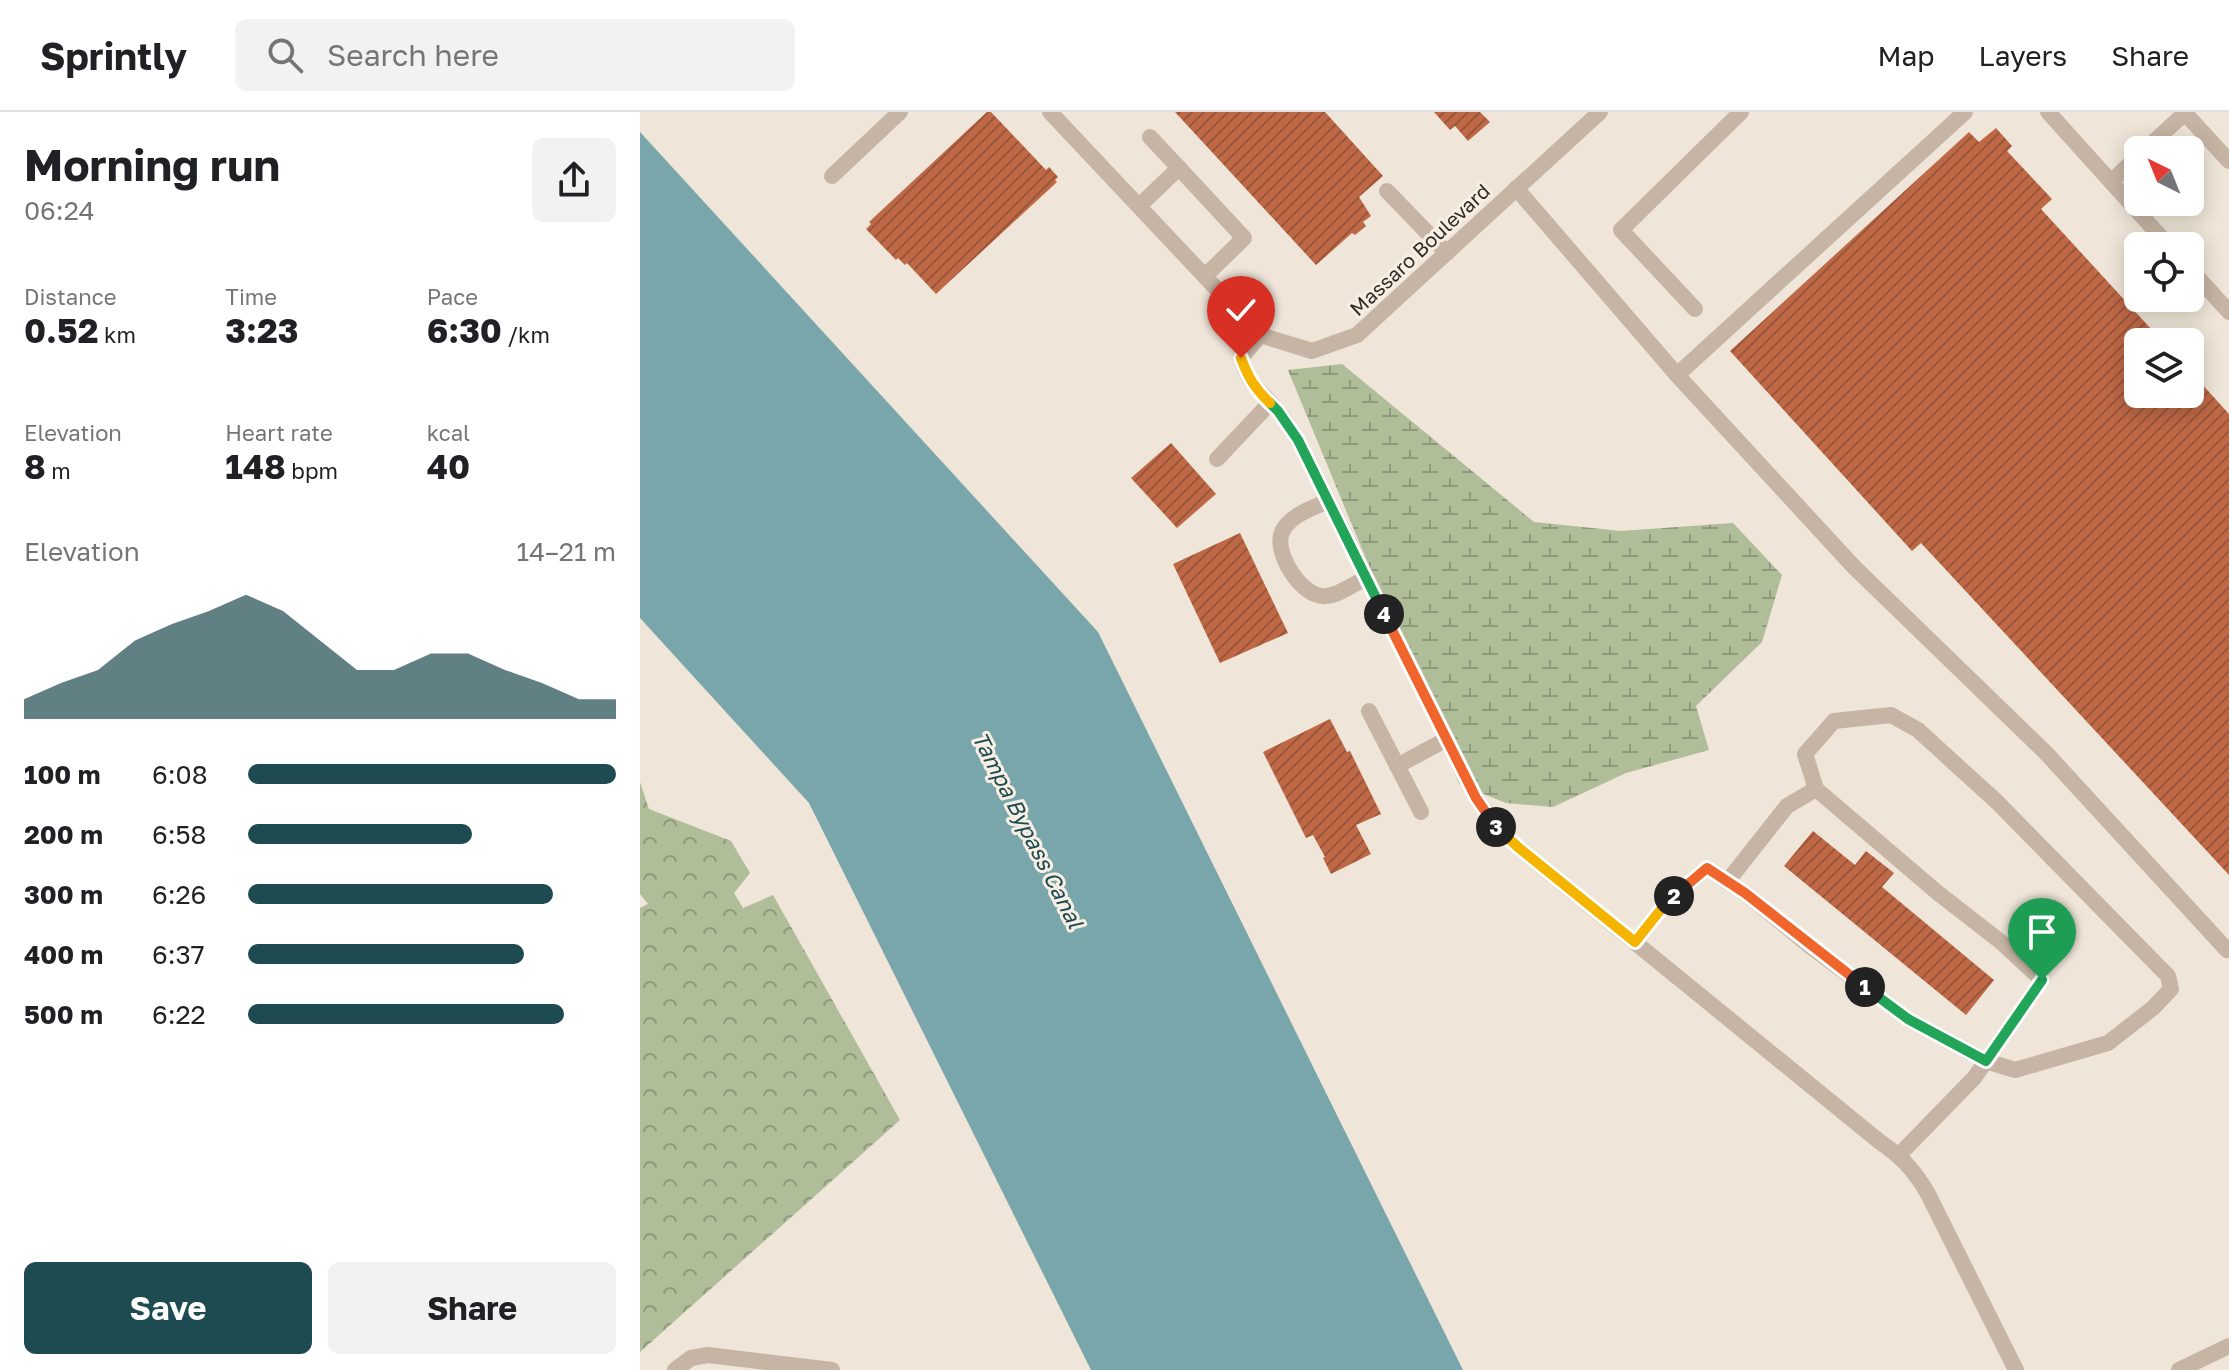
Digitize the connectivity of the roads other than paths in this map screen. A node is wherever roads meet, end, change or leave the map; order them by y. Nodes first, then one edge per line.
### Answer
1 (900, 112) edge
2 (1600, 112) edge
3 (1741, 112) edge
4 (1965, 112) edge
5 (2048, 112) edge
6 (2184, 113) edge
7 (1058, 115) edge
8 (2160, 136) edge
9 (1150, 137) dead end
10 (2229, 161) edge
11 (1179, 168) junction
12 (2124, 169) edge
13 (832, 176) dead end
14 (2111, 182) junction
15 (1516, 188) junction
16 (1387, 191) dead end
17 (1139, 206) junction
18 (2156, 232) edge
19 (1447, 253) junction
20 (1205, 276) junction
21 (2204, 284) edge
22 (1695, 309) dead end
23 (2229, 312) edge
24 (1260, 335) junction
25 (1677, 375) junction
26 (1270, 403) junction
27 (1217, 459) dead end
28 (1328, 501) junction
29 (1366, 578) junction
30 (1369, 711) dead end
31 (1447, 739) junction
32 (1397, 766) junction
33 (1816, 789) junction
34 (1421, 812) dead end
35 (1727, 882) junction
36 (1635, 942) junction
37 (2229, 949) edge
38 (1986, 1061) junction
39 (1899, 1155) junction
40 (2229, 1346) edge
41 (675, 1370) edge
42 (832, 1370) edge
43 (2016, 1370) edge
44 (2179, 1370) edge

1 - 13 street
2 - 15 street, Massaro Boulevard
3 - 22 street
4 - 25 street
5 - 14 street
6 - 8 street
6 - 10 street
7 - 17 street, Massaro Boulevard
9 - 11 street
11 - 17 street
11 - 20 street
12 - 14 street
14 - 18 street
15 - 19 street, Massaro Boulevard
15 - 25 street
16 - 19 street
17 - 20 street, Massaro Boulevard
19 - 24 street, Massaro Boulevard
20 - 24 street, Massaro Boulevard
21 - 23 street
24 - 26 street
25 - 37 street
26 - 27 street
26 - 28 street
28 - 29 street
28 - 29 street
29 - 31 street
30 - 32 street
31 - 32 street
31 - 36 street
32 - 34 street
33 - 35 street
33 - 38 street
33 - 38 street
35 - 36 street
35 - 38 street
36 - 39 street
38 - 39 street
39 - 43 street
40 - 44 street
41 - 42 street

